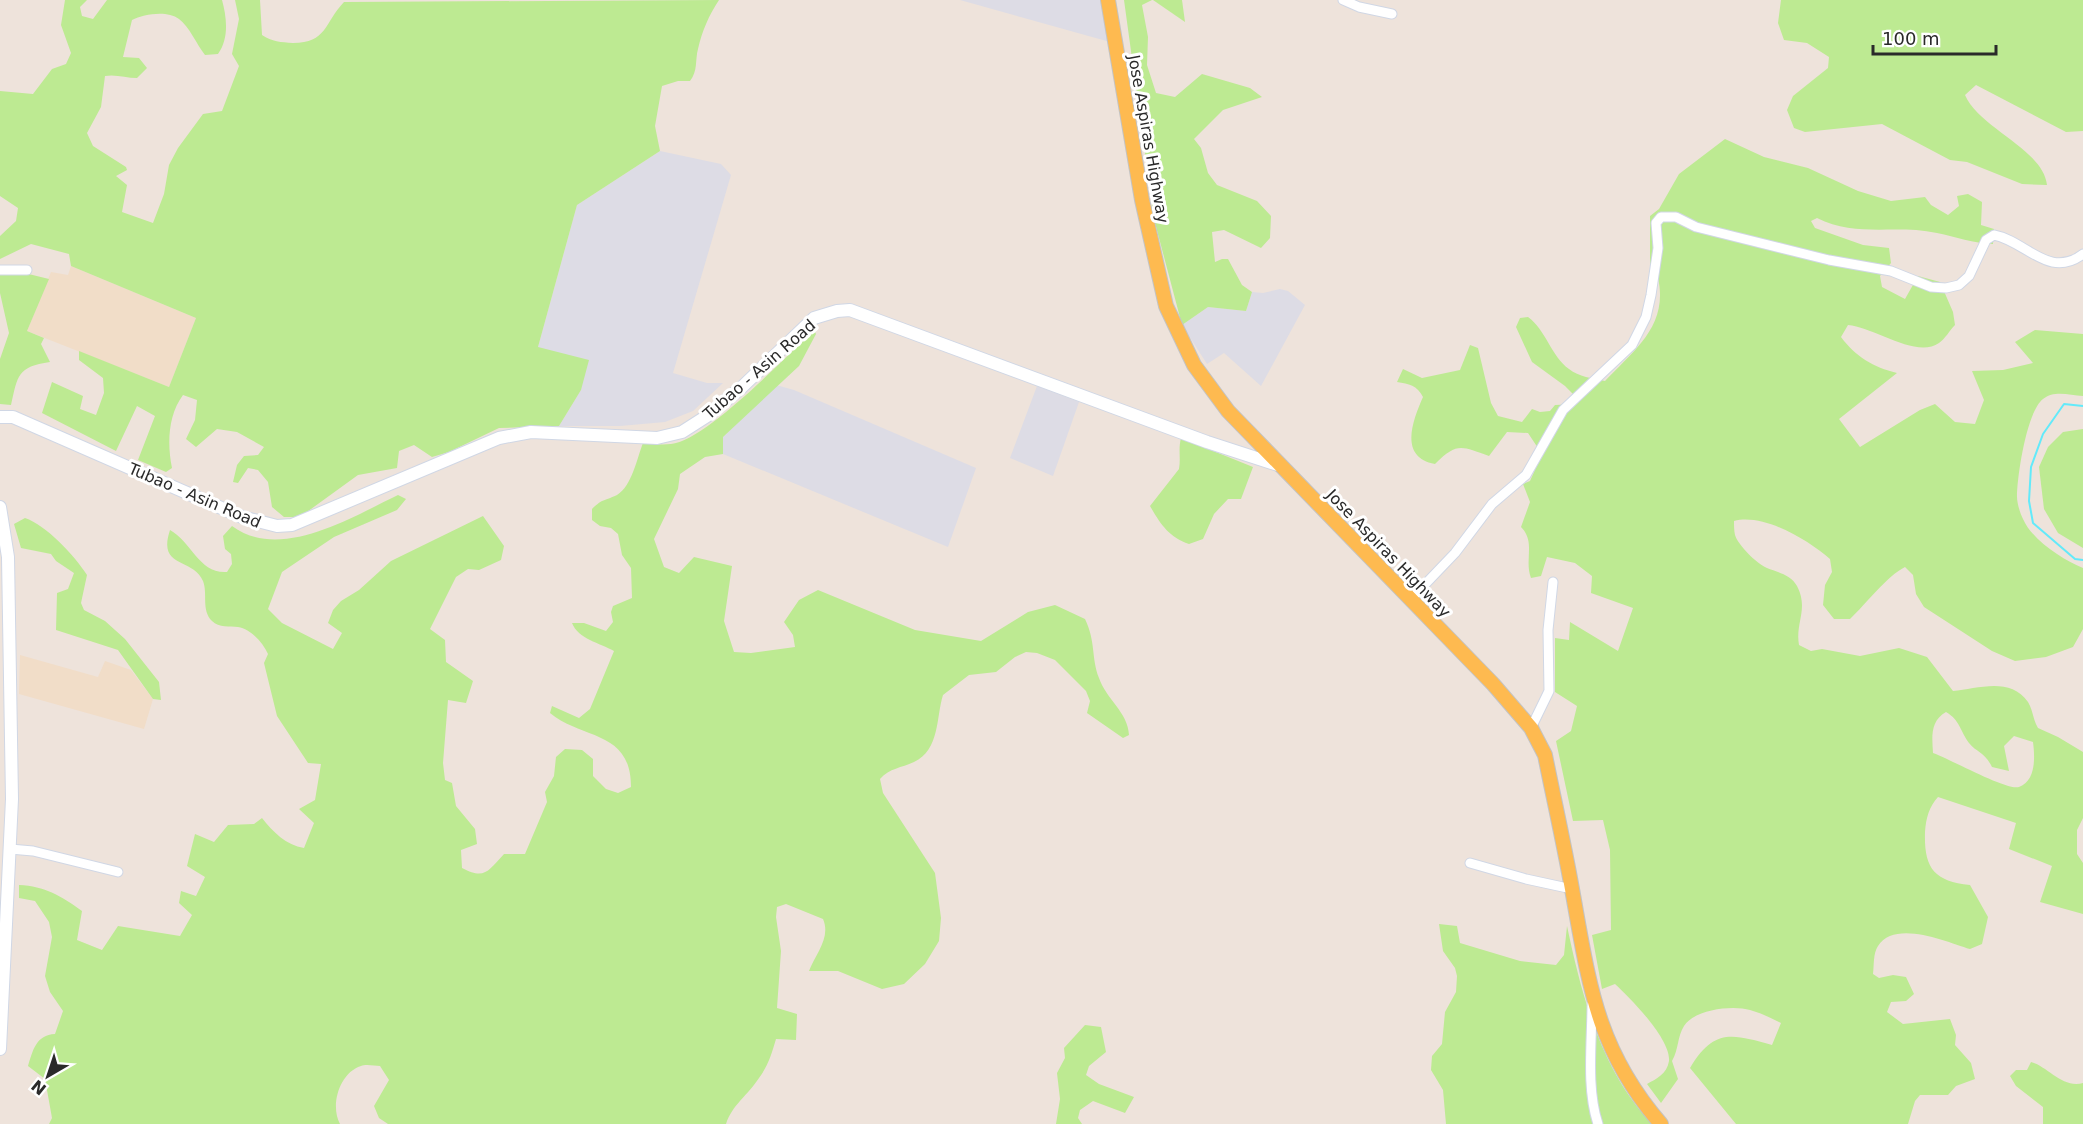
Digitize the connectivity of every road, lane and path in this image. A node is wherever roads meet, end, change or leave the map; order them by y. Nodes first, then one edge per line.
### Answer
1 (1108, 0) edge
2 (1343, 0) edge
3 (1392, 14) dead end
4 (2083, 254) edge
5 (0, 270) edge
6 (27, 270) dead end
7 (0, 417) edge
8 (1281, 465) junction
9 (0, 507) edge
10 (1553, 582) dead end
11 (1411, 599) junction
12 (1531, 728) junction
13 (10, 849) junction
14 (1470, 863) dead end
15 (118, 872) dead end
16 (1572, 889) junction
17 (1592, 999) junction
18 (1, 1014) edge
19 (0, 1049) edge
20 (1598, 1124) edge
21 (1661, 1124) edge

1 - 8 main road, Jose Aspiras Highway
2 - 3 street
4 - 11 street
5 - 6 street
7 - 8 main road, Tubao - Asin Road
8 - 11 main road, Jose Aspiras Highway
9 - 13 main road
10 - 12 street
11 - 12 main road, Jose Aspiras Highway
12 - 16 main road, Jose Aspiras Highway
13 - 15 street
13 - 18 main road
14 - 16 street
16 - 17 main road, Jose Aspiras Highway
17 - 20 street
17 - 21 main road, Jose Aspiras Highway
18 - 19 main road

